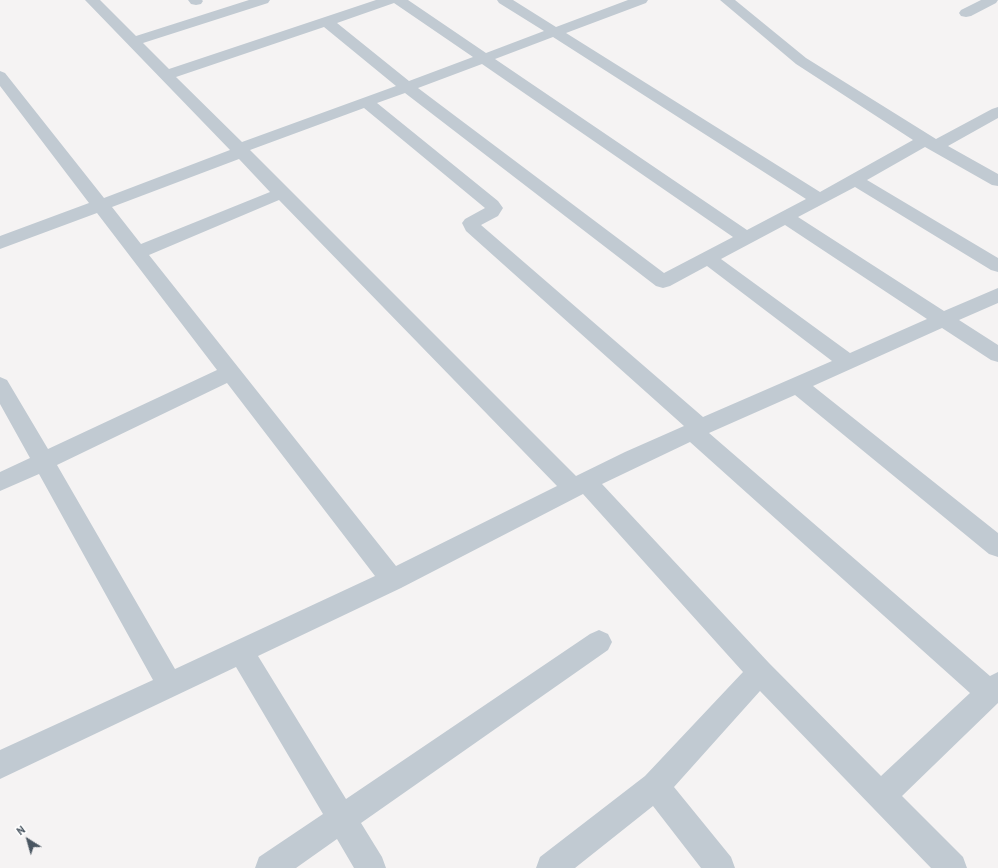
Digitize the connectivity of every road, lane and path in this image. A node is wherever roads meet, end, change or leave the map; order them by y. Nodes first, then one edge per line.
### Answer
1 (92, 0) edge
2 (263, 0) edge
3 (390, 0) edge
4 (399, 0) edge
5 (504, 0) edge
6 (641, 0) edge
7 (727, 0) edge
8 (991, 0) edge
9 (966, 13) dead end
10 (326, 21) junction
11 (555, 32) junction
12 (133, 42) junction
13 (484, 58) junction
14 (166, 75) junction
15 (0, 76) edge
16 (407, 87) junction
17 (366, 102) junction
18 (996, 115) edge
19 (931, 143) junction
20 (240, 151) junction
21 (855, 180) junction
22 (998, 181) edge
23 (282, 193) junction
24 (819, 199) junction
25 (101, 206) junction
26 (785, 217) junction
27 (746, 238) junction
28 (0, 243) edge
29 (138, 253) junction
30 (708, 258) junction
31 (998, 266) edge
32 (998, 295) edge
33 (944, 319) junction
34 (998, 355) edge
35 (848, 362) junction
36 (230, 372) junction
37 (0, 385) edge
38 (797, 385) junction
39 (697, 430) junction
40 (43, 462) junction
41 (0, 482) edge
42 (580, 486) junction
43 (996, 543) edge
44 (392, 580) junction
45 (598, 642) dead end
46 (242, 651) junction
47 (760, 672) junction
48 (170, 685) junction
49 (994, 689) edge
50 (0, 764) edge
51 (655, 786) junction
52 (882, 796) junction
53 (342, 818) junction
54 (270, 868) edge
55 (372, 868) edge
56 (551, 868) edge
57 (720, 868) edge
58 (952, 868) edge

1 - 12 street
2 - 12 street
3 - 10 street
4 - 13 street
5 - 11 street
6 - 11 street
7 - 19 street
8 - 9 street
10 - 14 street
10 - 16 street
11 - 13 street
11 - 24 street
12 - 14 street
13 - 16 street
13 - 27 street
14 - 20 street
15 - 25 street
16 - 17 street
16 - 30 street
17 - 20 street
17 - 39 street
18 - 19 street
19 - 21 street
19 - 22 street
20 - 23 street
20 - 25 street
21 - 24 street
21 - 31 street
23 - 29 street
23 - 42 street
24 - 26 street
25 - 28 street
25 - 29 street
26 - 27 street
26 - 33 street
27 - 30 street
29 - 36 street
30 - 35 street
32 - 33 street
33 - 34 street
33 - 35 street
35 - 38 street
36 - 40 street
36 - 44 street
37 - 40 street
38 - 39 street
38 - 43 street
39 - 42 street
39 - 49 street
40 - 41 street
40 - 48 street
42 - 44 street
42 - 47 street
44 - 46 street
45 - 53 street
46 - 48 street
46 - 53 street
47 - 51 street
47 - 52 street
48 - 50 street
49 - 52 street
51 - 56 street
51 - 57 street
52 - 58 street
53 - 54 street
53 - 55 street

